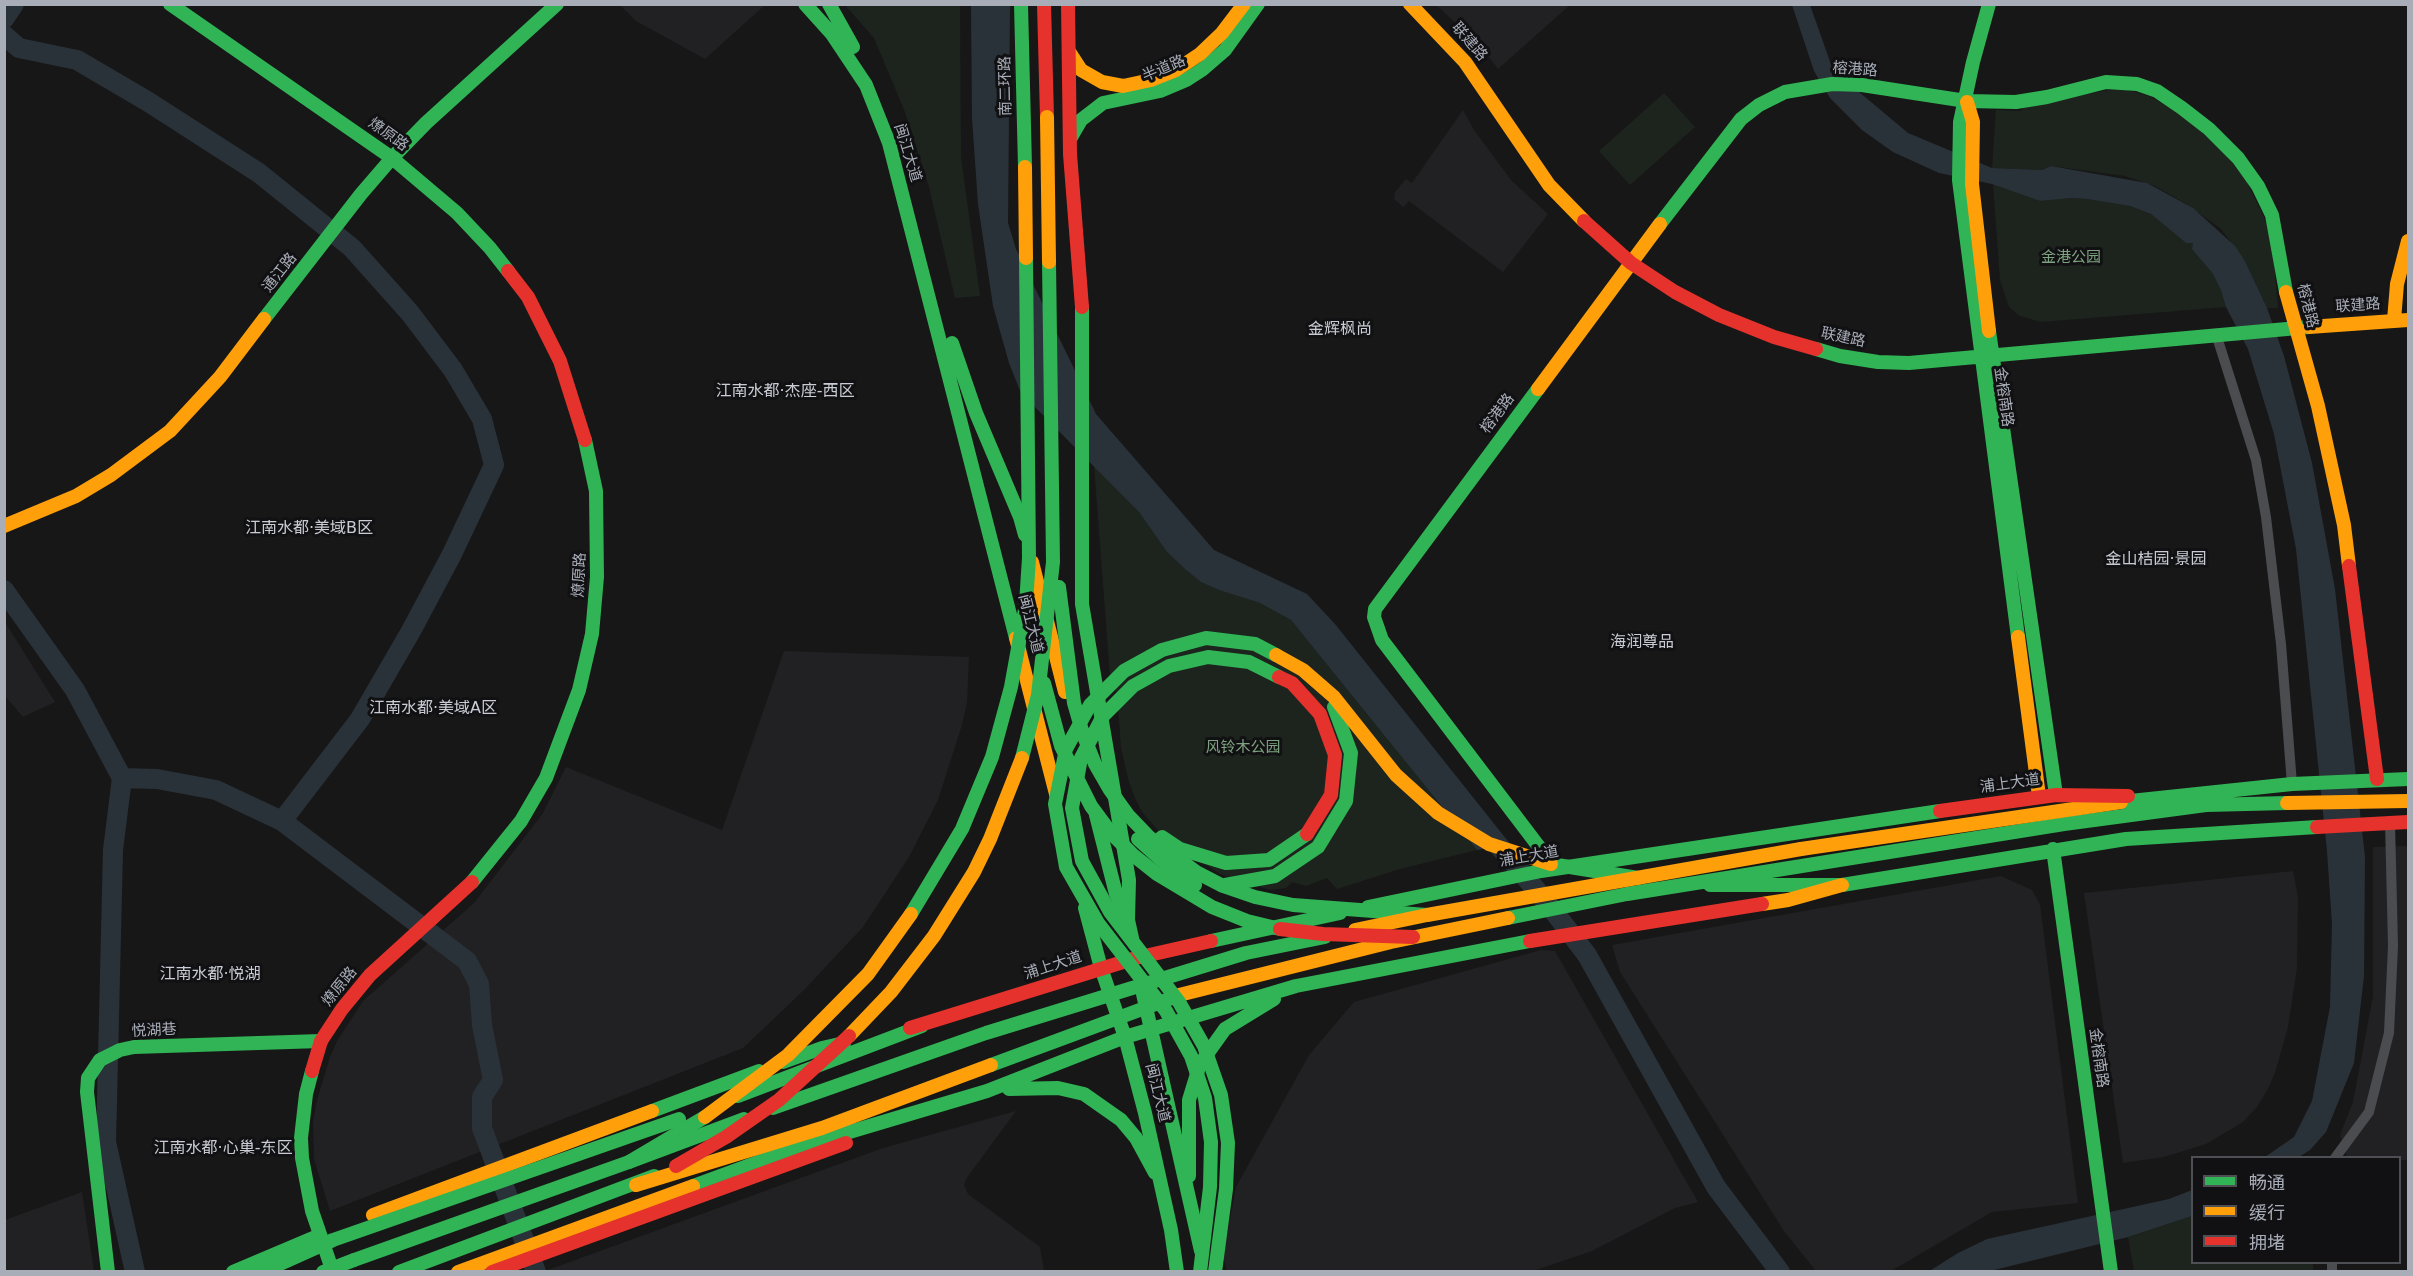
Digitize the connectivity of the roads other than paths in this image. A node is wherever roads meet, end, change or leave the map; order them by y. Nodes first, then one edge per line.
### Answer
1 (170, 4) edge
2 (556, 4) edge
3 (805, 4) edge
4 (829, 4) edge
5 (1021, 4) edge
6 (1044, 4) edge
7 (1068, 4) edge
8 (1244, 4) edge
9 (1258, 4) edge
10 (1410, 4) edge
11 (1989, 4) edge
12 (1070, 53) junction
13 (1966, 101) junction
14 (1070, 140) junction
15 (392, 158) junction
16 (2409, 241) edge
17 (1631, 263) junction
18 (2401, 320) edge
19 (2295, 328) junction
20 (2216, 334) junction
21 (1986, 355) junction
22 (1020, 517) junction
23 (4, 526) edge
24 (1029, 558) junction
25 (1053, 562) junction
26 (1303, 670) junction
27 (1095, 690) junction
28 (2377, 779) junction
29 (2409, 779) edge
30 (2292, 784) junction
31 (2056, 795) junction
32 (2038, 796) junction
33 (2154, 797) junction
34 (2409, 801) edge
35 (1114, 803) junction
36 (1128, 815) junction
37 (2390, 822) junction
38 (2409, 822) edge
39 (2054, 849) junction
40 (1133, 855) junction
41 (1556, 869) junction
42 (1638, 878) junction
43 (1694, 882) junction
44 (1842, 885) junction
45 (1427, 915) junction
46 (1128, 920) junction
47 (1282, 925) junction
48 (1413, 937) junction
49 (1136, 958) junction
50 (1101, 968) junction
51 (1296, 986) junction
52 (922, 1026) junction
53 (1150, 1030) junction
54 (1125, 1037) junction
55 (321, 1041) junction
56 (987, 1091) junction
57 (2336, 1156) edge
58 (629, 1162) junction
59 (1161, 1184) junction
60 (636, 1185) junction
61 (1190, 1207) junction
62 (320, 1235) junction
63 (496, 1270) edge
64 (108, 1272) edge
65 (233, 1272) edge
66 (262, 1272) edge
67 (322, 1272) edge
68 (333, 1272) edge
69 (399, 1272) edge
70 (458, 1272) edge
71 (1177, 1272) edge
72 (1200, 1272) edge
73 (1205, 1272) edge
74 (1215, 1272) edge
75 (2111, 1272) edge

1 - 15 main road, 燎原路
2 - 15 main road, 通江路
3 - 50 main road, 闽江大道
4 - 22 main road, 闽江大道
5 - 24 main road, 南二环路, bridge
6 - 25 main road, bridge
7 - 12 main road
8 - 12 main road, 半道路
9 - 14 main road, 半道路
10 - 17 main road, 联建路
11 - 13 main road, 金榕南路
12 - 14 main road
13 - 17 main road, 榕港路
13 - 19 main road, 榕港路
13 - 21 main road, 金榕南路
14 - 27 main road
15 - 23 main road, 通江路
15 - 55 main road, 燎原路
16 - 18 main road
17 - 21 main road, 联建路
17 - 41 main road, 榕港路
18 - 19 main road, 联建路
19 - 20 main road, 联建路
19 - 28 main road, 榕港路
20 - 21 main road, 联建路
20 - 30 street
21 - 31 main road
21 - 32 main road, 金榕南路
22 - 27 main road
22 - 46 main road, 闽江大道
24 - 40 main road, bridge
24 - 58 main road, bridge
25 - 36 main road, bridge
25 - 60 main road, bridge
26 - 40 main road, bridge
26 - 42 main road, bridge
26 - 72 main road, bridge
27 - 35 main road
28 - 29 main road, 浦上大道
28 - 30 main road, 浦上大道
30 - 33 main road, 浦上大道
31 - 32 main road, 浦上大道
31 - 33 main road, 浦上大道
32 - 41 main road, 浦上大道
33 - 42 main road, 浦上大道, bridge
34 - 43 main road
35 - 46 main road
35 - 47 main road
36 - 45 main road, bridge
36 - 74 main road, bridge
37 - 38 main road
37 - 39 main road
37 - 57 street
39 - 44 main road
39 - 75 main road, 金榕南路
40 - 48 main road, bridge
41 - 47 main road, 浦上大道
42 - 45 main road, 浦上大道, bridge
43 - 44 main road
43 - 48 main road
44 - 51 main road
45 - 58 main road, bridge
46 - 49 main road, 闽江大道
47 - 49 main road, 浦上大道
48 - 60 main road, bridge
49 - 50 main road, 浦上大道
49 - 53 main road, 闽江大道
50 - 52 main road, 浦上大道
50 - 54 main road, 闽江大道
51 - 53 main road
51 - 61 main road
52 - 62 main road
52 - 66 main road, bridge
53 - 54 main road
53 - 61 main road, 闽江大道
54 - 56 main road
54 - 59 main road, 闽江大道
55 - 62 main road, 燎原路
55 - 64 main road, 悦湖巷
56 - 59 main road
56 - 63 main road
56 - 70 main road
58 - 67 main road, bridge
59 - 71 main road, 闽江大道
60 - 69 main road
61 - 73 main road, 闽江大道
62 - 65 main road
62 - 68 main road, 燎原路

